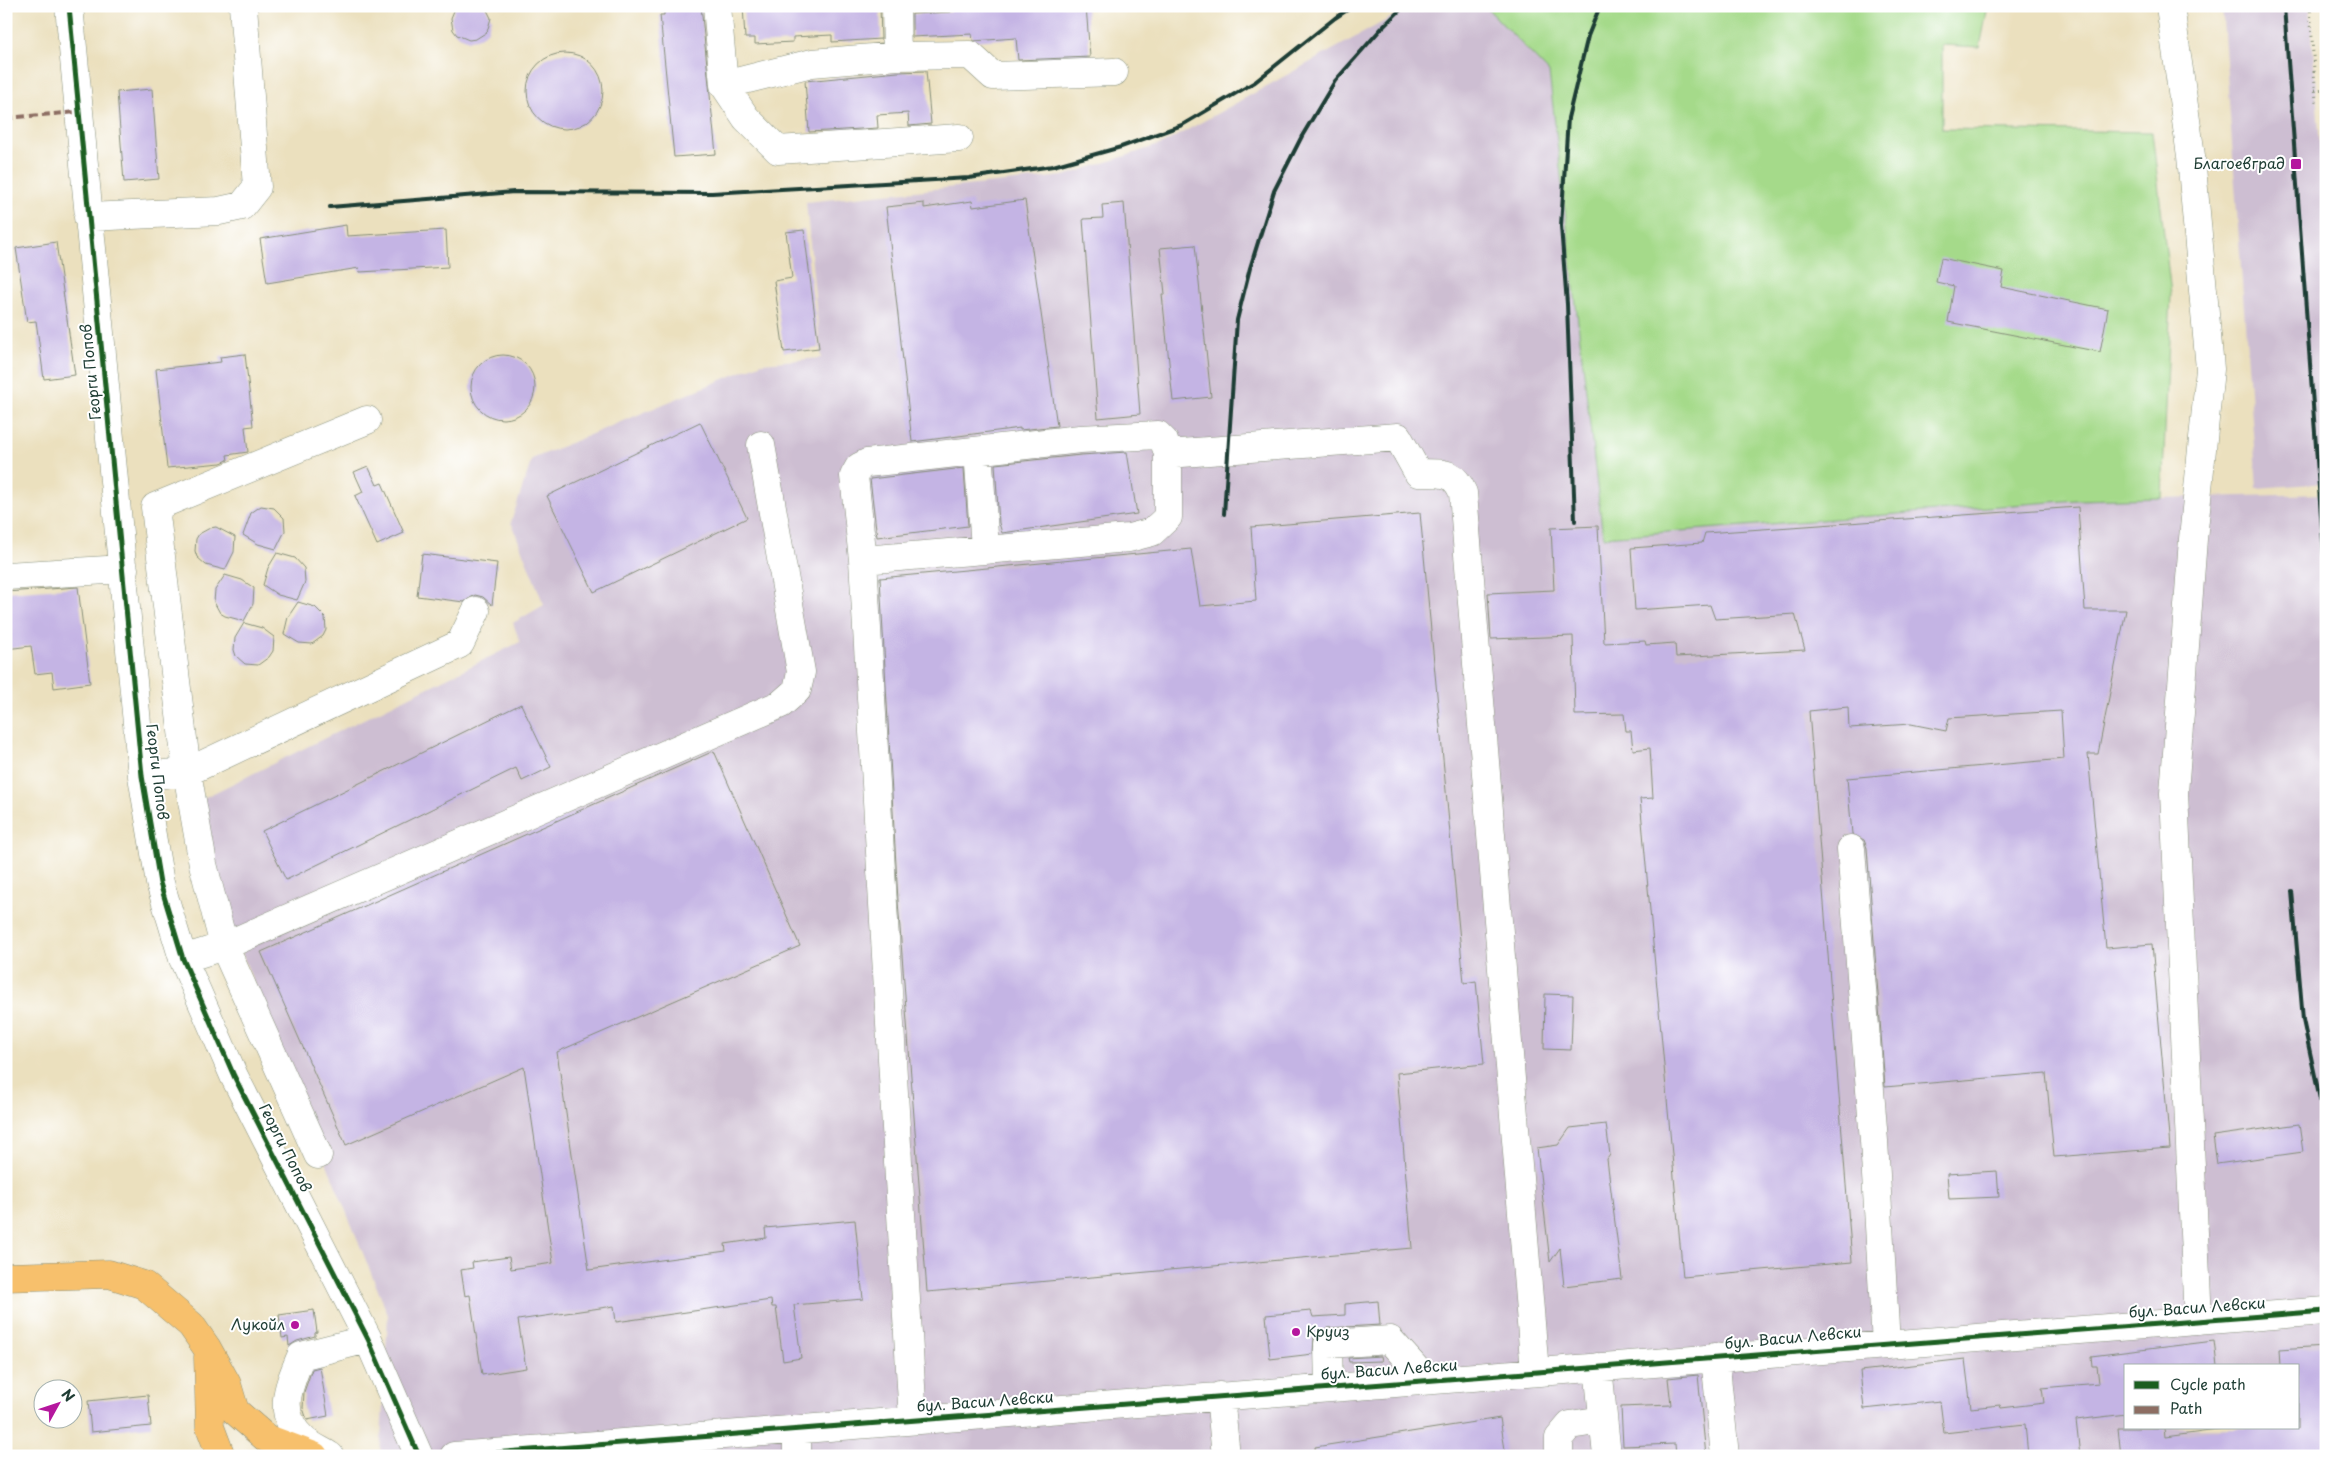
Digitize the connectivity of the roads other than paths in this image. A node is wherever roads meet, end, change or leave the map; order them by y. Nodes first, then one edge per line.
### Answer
1 (69, 6) edge
2 (243, 6) edge
3 (718, 6) edge
4 (896, 6) edge
5 (2170, 6) edge
6 (897, 56) junction
7 (1114, 72) dead end
8 (724, 85) junction
9 (959, 138) dead end
10 (88, 217) junction
11 (367, 420) dead end
12 (761, 445) dead end
13 (978, 451) junction
14 (1168, 454) junction
15 (985, 548) junction
16 (863, 560) junction
17 (124, 569) junction
18 (6, 576) edge
19 (476, 611) dead end
20 (187, 772) junction
21 (142, 776) junction
22 (1851, 849) dead end
23 (224, 946) junction
24 (183, 958) junction
25 (318, 1155) dead end
26 (6, 1277) edge
27 (2326, 1311) edge
28 (2198, 1321) junction
29 (368, 1339) junction
30 (1886, 1344) junction
31 (207, 1348) junction
32 (1715, 1357) junction
33 (1598, 1366) junction
34 (1535, 1372) junction
35 (1426, 1380) junction
36 (1329, 1388) junction
37 (1220, 1396) junction
38 (235, 1411) junction
39 (913, 1420) junction
40 (1603, 1420) junction
41 (797, 1443) edge
42 (221, 1456) edge
43 (234, 1456) edge
44 (314, 1456) edge
45 (330, 1456) edge
46 (419, 1456) edge
47 (454, 1456) edge
48 (1226, 1456) edge
49 (1559, 1456) edge
50 (1607, 1456) edge
51 (1725, 1456) edge

1 - 10 street, Георги Попов
2 - 10 street
3 - 8 street
4 - 6 street
5 - 28 street
6 - 7 street
6 - 8 street
8 - 9 street
10 - 17 street, Георги Попов
11 - 20 street
12 - 23 street
13 - 14 street
13 - 15 street
13 - 16 street
14 - 15 street
14 - 34 street
15 - 16 street
16 - 39 street
17 - 18 street
17 - 21 street, Георги Попов
19 - 20 street
20 - 21 street
20 - 23 street
21 - 24 street, Георги Попов
22 - 30 street
23 - 24 street
23 - 25 street
24 - 29 street, Георги Попов
26 - 31 main road
27 - 28 street, бул. Васил Левски
28 - 30 street, бул. Васил Левски
29 - 45 street
29 - 46 street, Георги Попов
30 - 32 street, бул. Васил Левски
31 - 38 main road
31 - 42 main road
32 - 33 street, бул. Васил Левски
32 - 51 street
33 - 34 street, бул. Васил Левски
33 - 40 street
34 - 35 street, бул. Васил Левски
35 - 36 street, бул. Васил Левски
35 - 36 street
36 - 37 street, бул. Васил Левски
37 - 39 street, бул. Васил Левски
37 - 48 street
38 - 43 main road
38 - 44 main road
39 - 41 street, бул. Васил Левски
40 - 49 street
40 - 50 street
41 - 47 street, бул. Васил Левски

